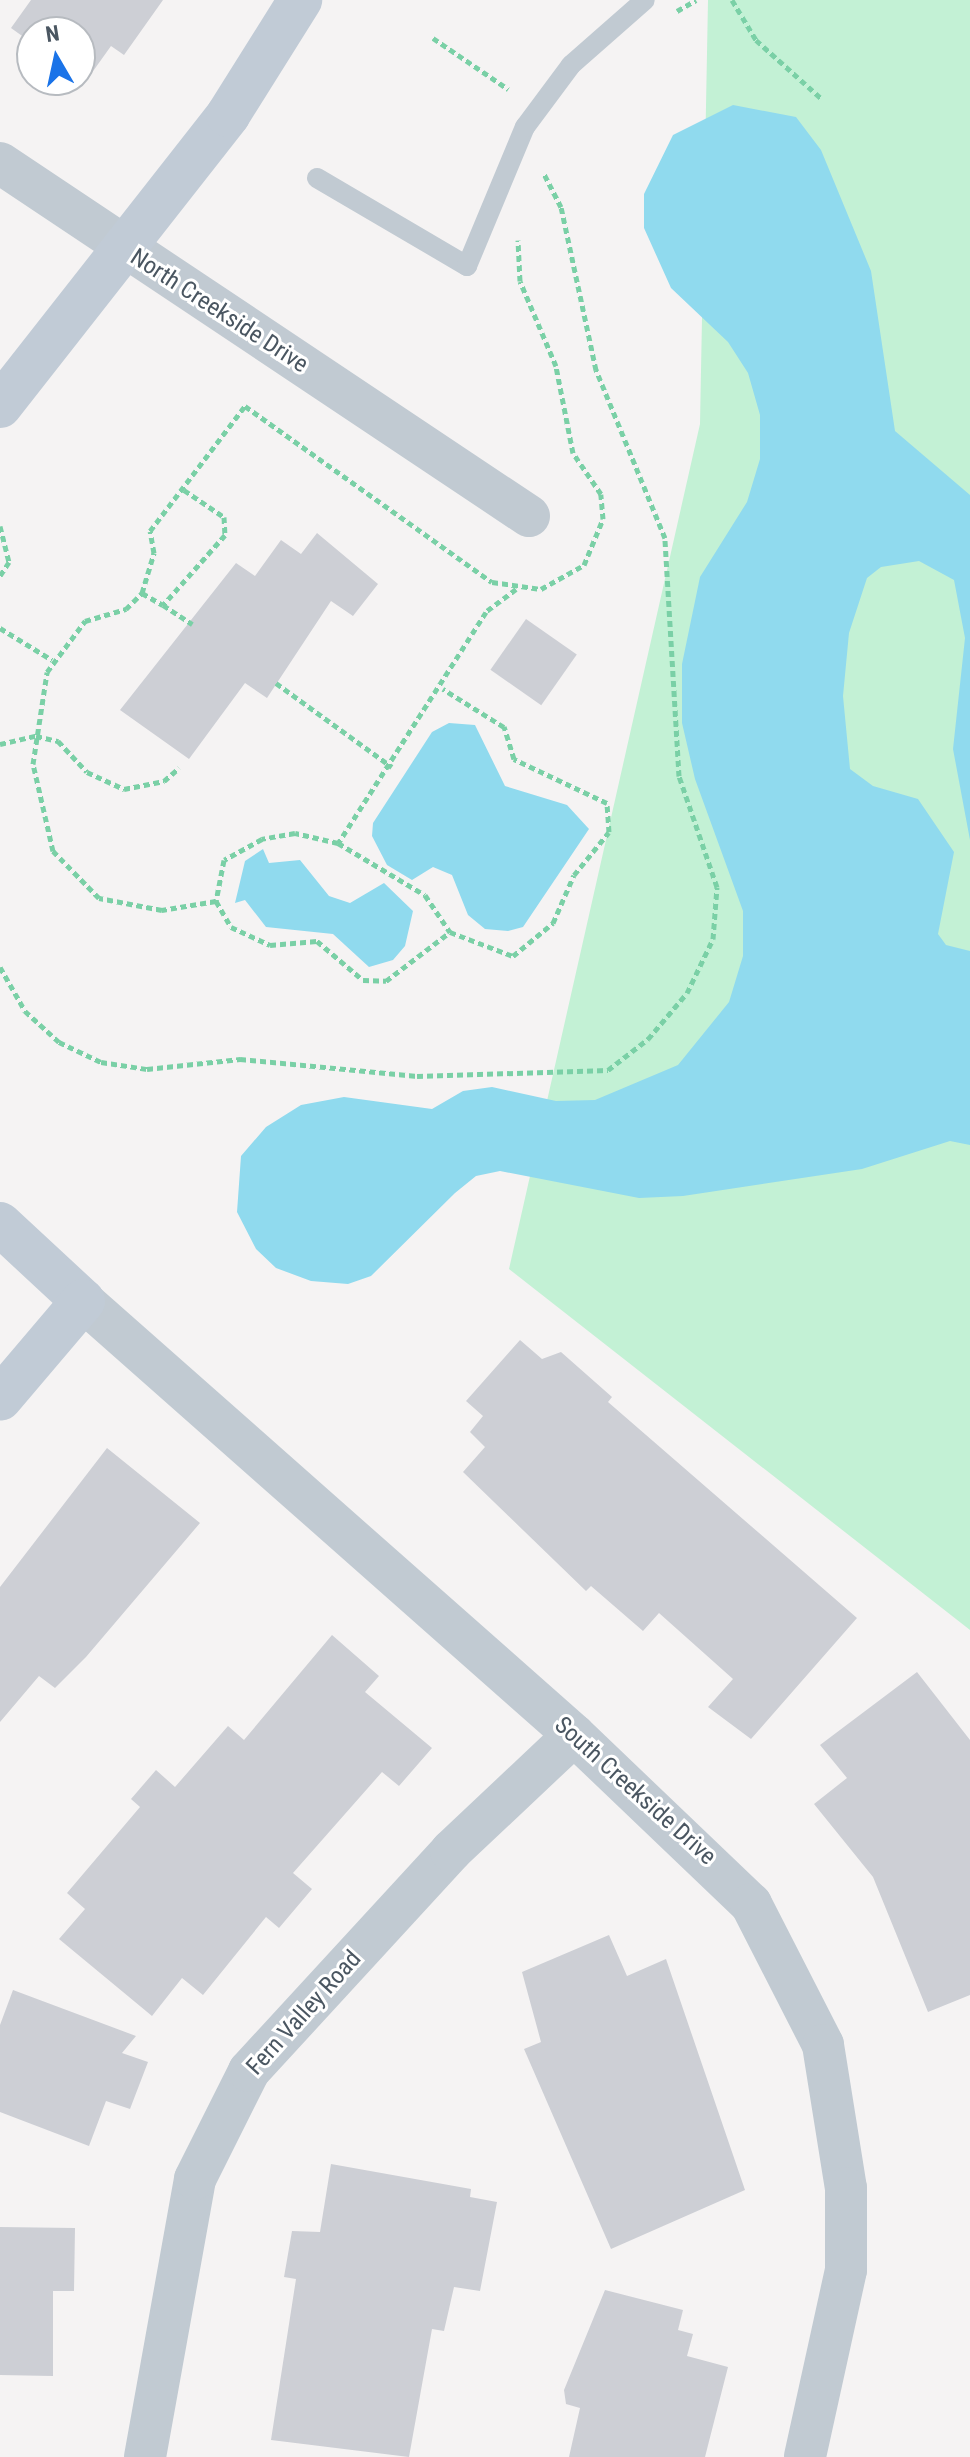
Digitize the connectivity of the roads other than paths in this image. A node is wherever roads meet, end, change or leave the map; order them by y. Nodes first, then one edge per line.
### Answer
1 (300, 0) edge
2 (645, 0) edge
3 (0, 163) edge
4 (317, 178) dead end
5 (123, 248) junction
6 (0, 406) edge
7 (529, 516) dead end
8 (0, 1224) edge
9 (83, 1301) junction
10 (0, 1399) edge
11 (574, 1735) junction
12 (145, 2457) edge
13 (805, 2457) edge

1 - 5 street, North Creekside Drive
2 - 4 lane
3 - 5 street
5 - 6 street
5 - 7 street, North Creekside Drive
8 - 9 street
9 - 10 street
9 - 11 street, South Creekside Drive
11 - 12 street, Fern Valley Road
11 - 13 street, South Creekside Drive

